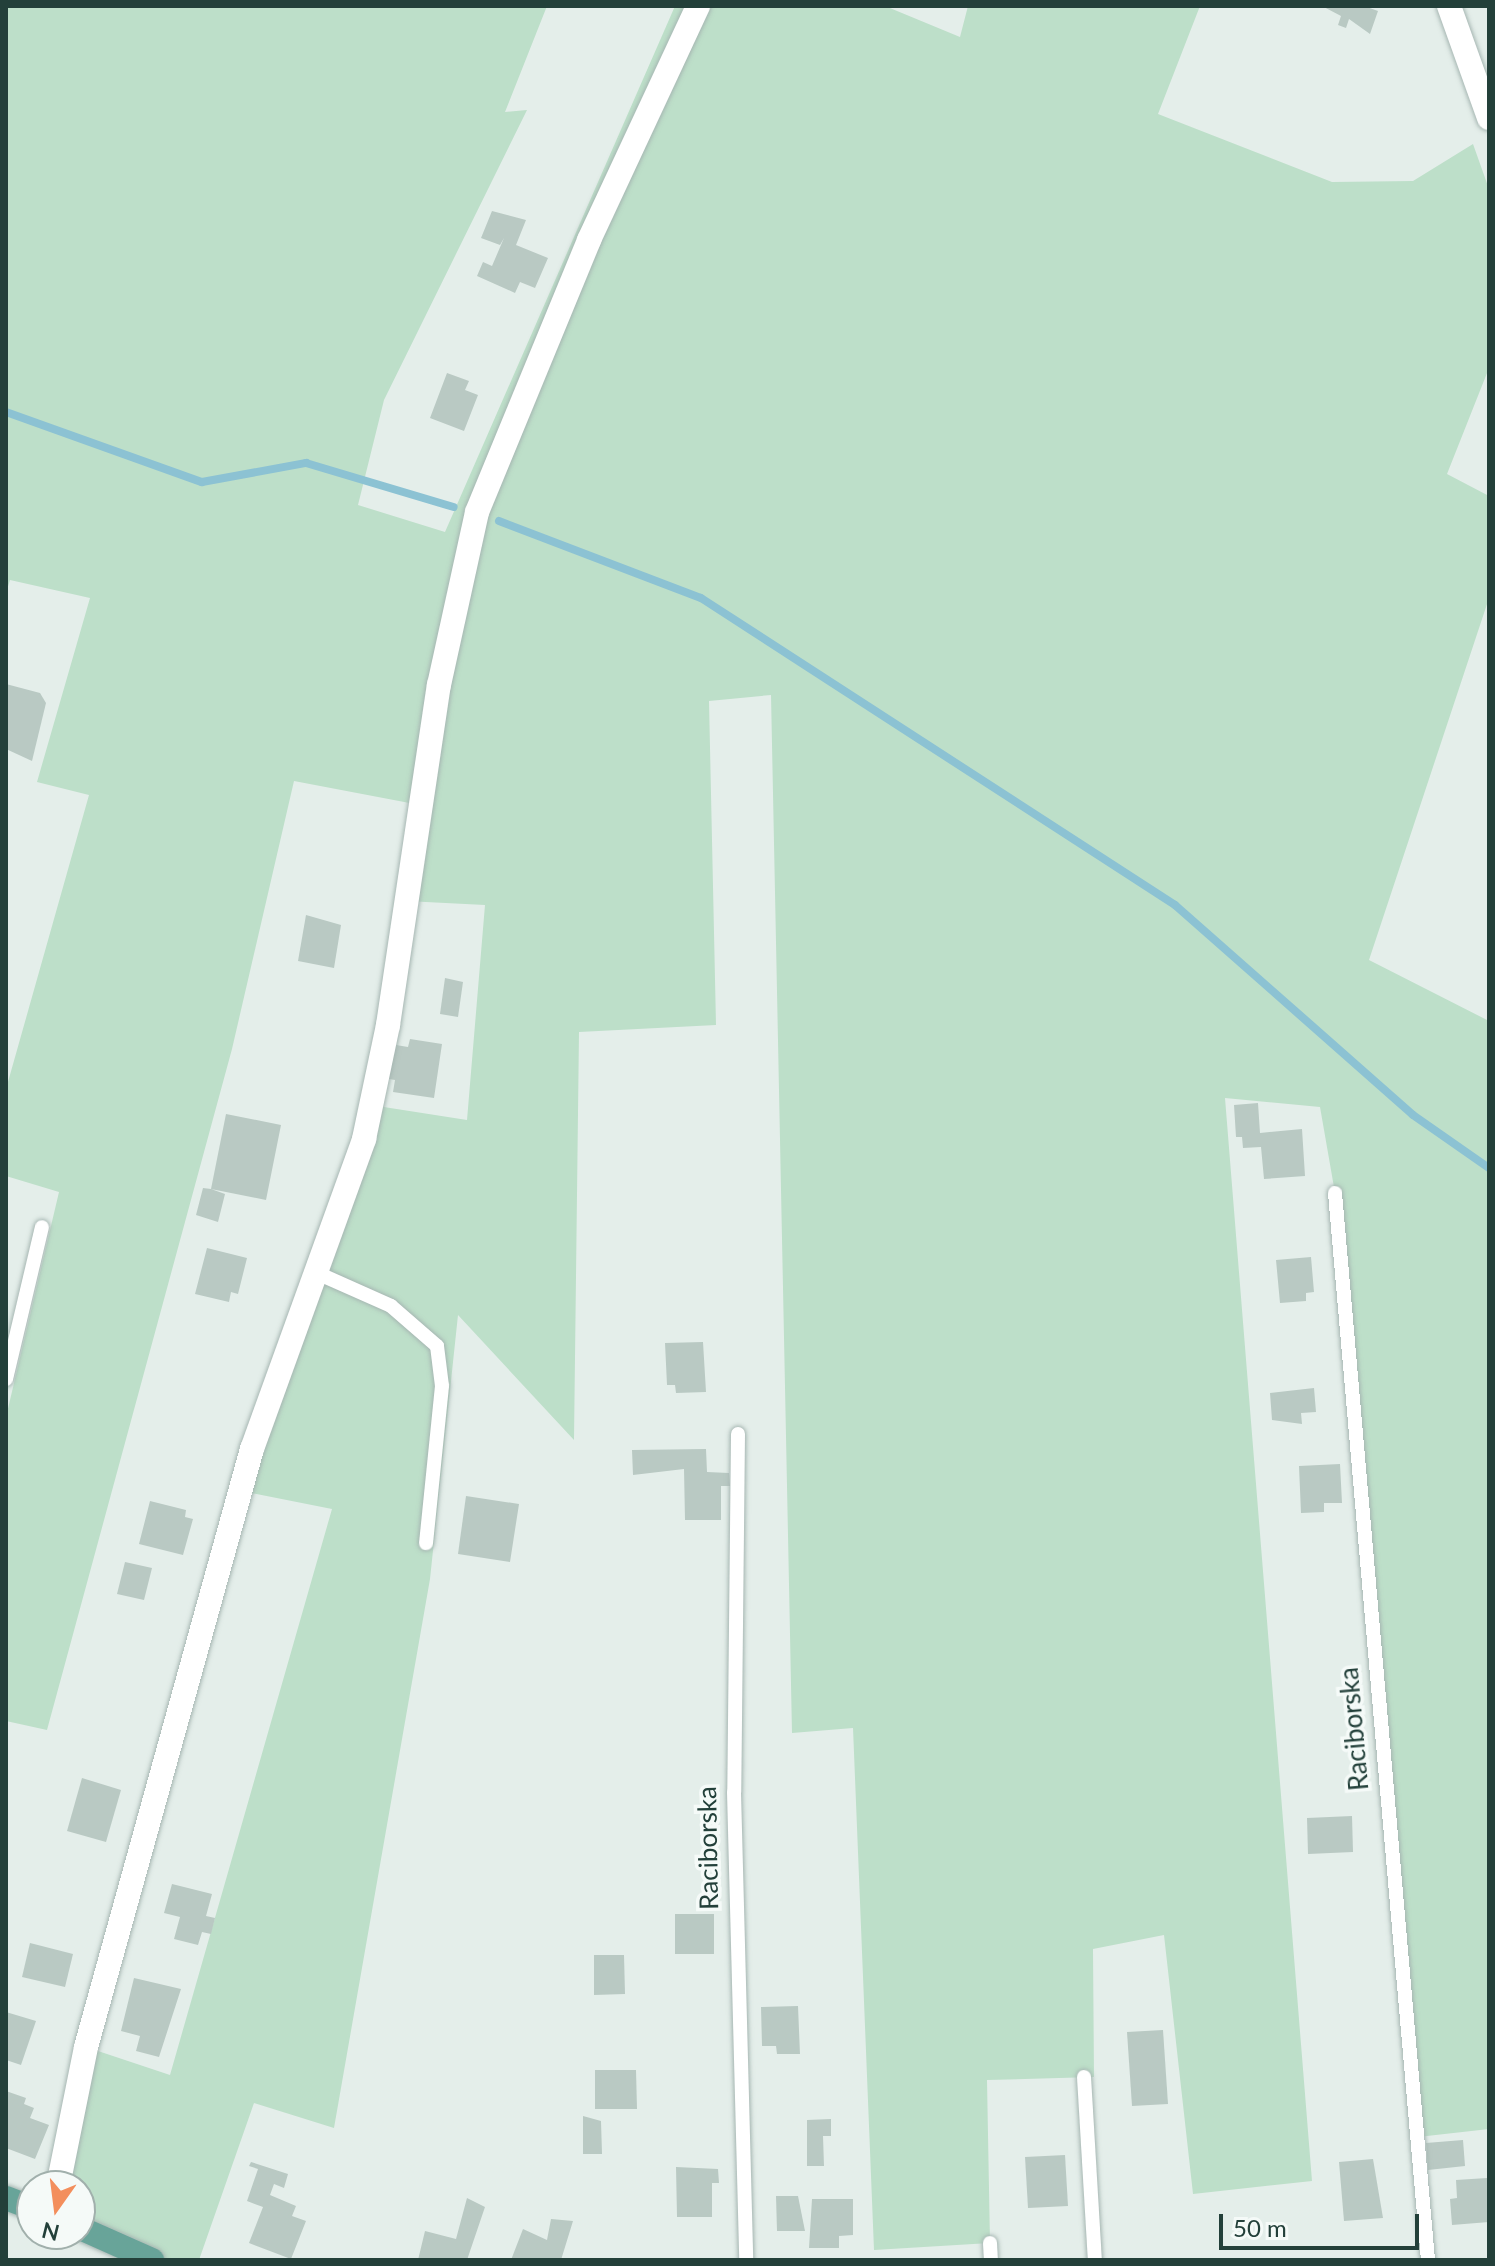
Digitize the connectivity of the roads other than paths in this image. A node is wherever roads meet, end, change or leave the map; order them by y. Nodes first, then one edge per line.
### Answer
1 (698, 6) edge
2 (1449, 6) edge
3 (1489, 118) edge
4 (1335, 1193) dead end
5 (42, 1227) dead end
6 (317, 1273) junction
7 (6, 1379) edge
8 (738, 1434) dead end
9 (426, 1543) dead end
10 (1084, 2077) dead end
11 (61, 2170) edge
12 (96, 2235) edge
13 (990, 2243) dead end
14 (152, 2260) edge
15 (746, 2260) edge
16 (991, 2260) edge
17 (1095, 2260) edge
18 (1428, 2260) edge

1 - 6 street
2 - 3 street
4 - 18 lane, Raciborska
5 - 7 lane
6 - 9 lane
6 - 11 street
8 - 15 lane, Raciborska
10 - 17 lane
12 - 14 main road
13 - 16 lane

